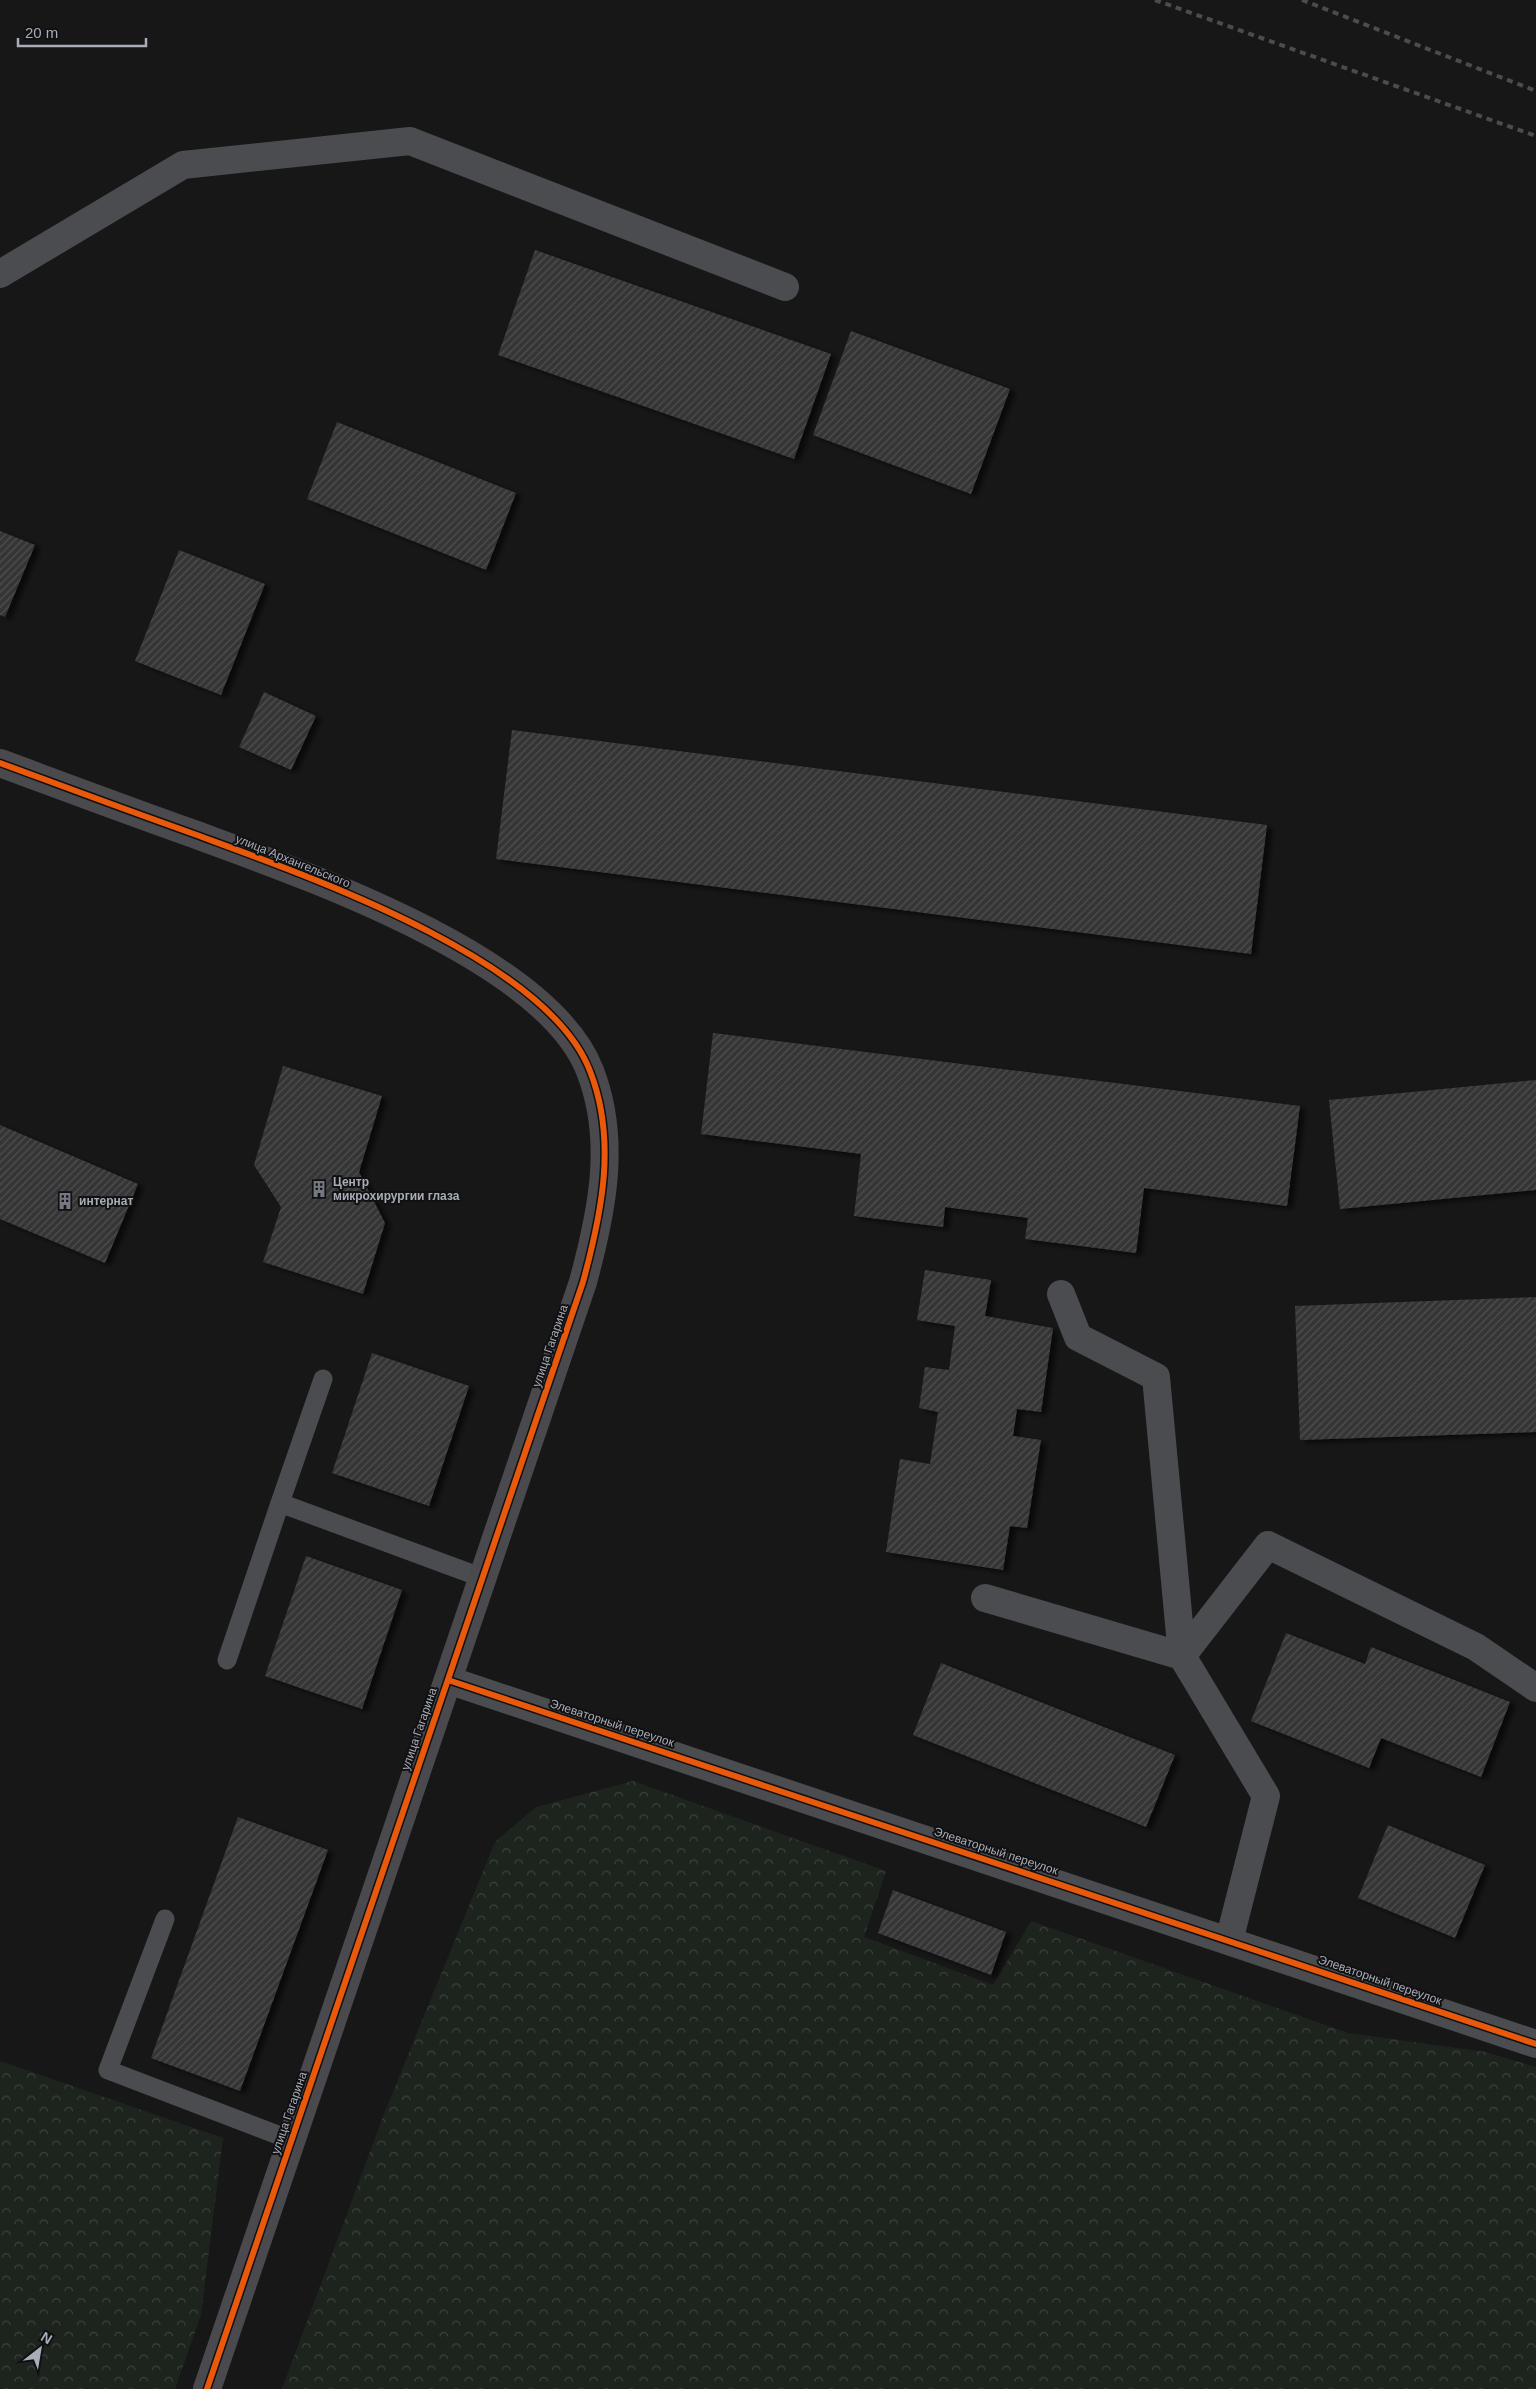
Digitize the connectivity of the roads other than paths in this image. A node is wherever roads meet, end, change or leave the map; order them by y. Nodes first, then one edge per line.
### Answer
1 (0, 274) edge
2 (785, 287) dead end
3 (0, 763) edge
4 (590, 1070) joint
5 (1061, 1294) dead end
6 (322, 1379) dead end
7 (280, 1503) junction
8 (483, 1578) junction
9 (985, 1598) dead end
10 (1182, 1656) junction
11 (227, 1660) dead end
12 (448, 1680) junction
13 (1536, 1688) edge
14 (165, 1919) dead end
15 (1229, 1941) junction
16 (1536, 2044) edge
17 (291, 2140) junction
18 (207, 2389) edge

1 - 2 street
3 - 4 street, улица Архангельского
4 - 8 street, улица Гагарина
5 - 10 street
6 - 7 lane
7 - 8 lane
7 - 11 lane
8 - 12 street, улица Гагарина
9 - 10 street
10 - 13 street
10 - 15 street
12 - 15 street, Элеваторный переулок
12 - 17 street, улица Гагарина
14 - 17 lane
15 - 16 street, Элеваторный переулок
17 - 18 street, улица Гагарина

